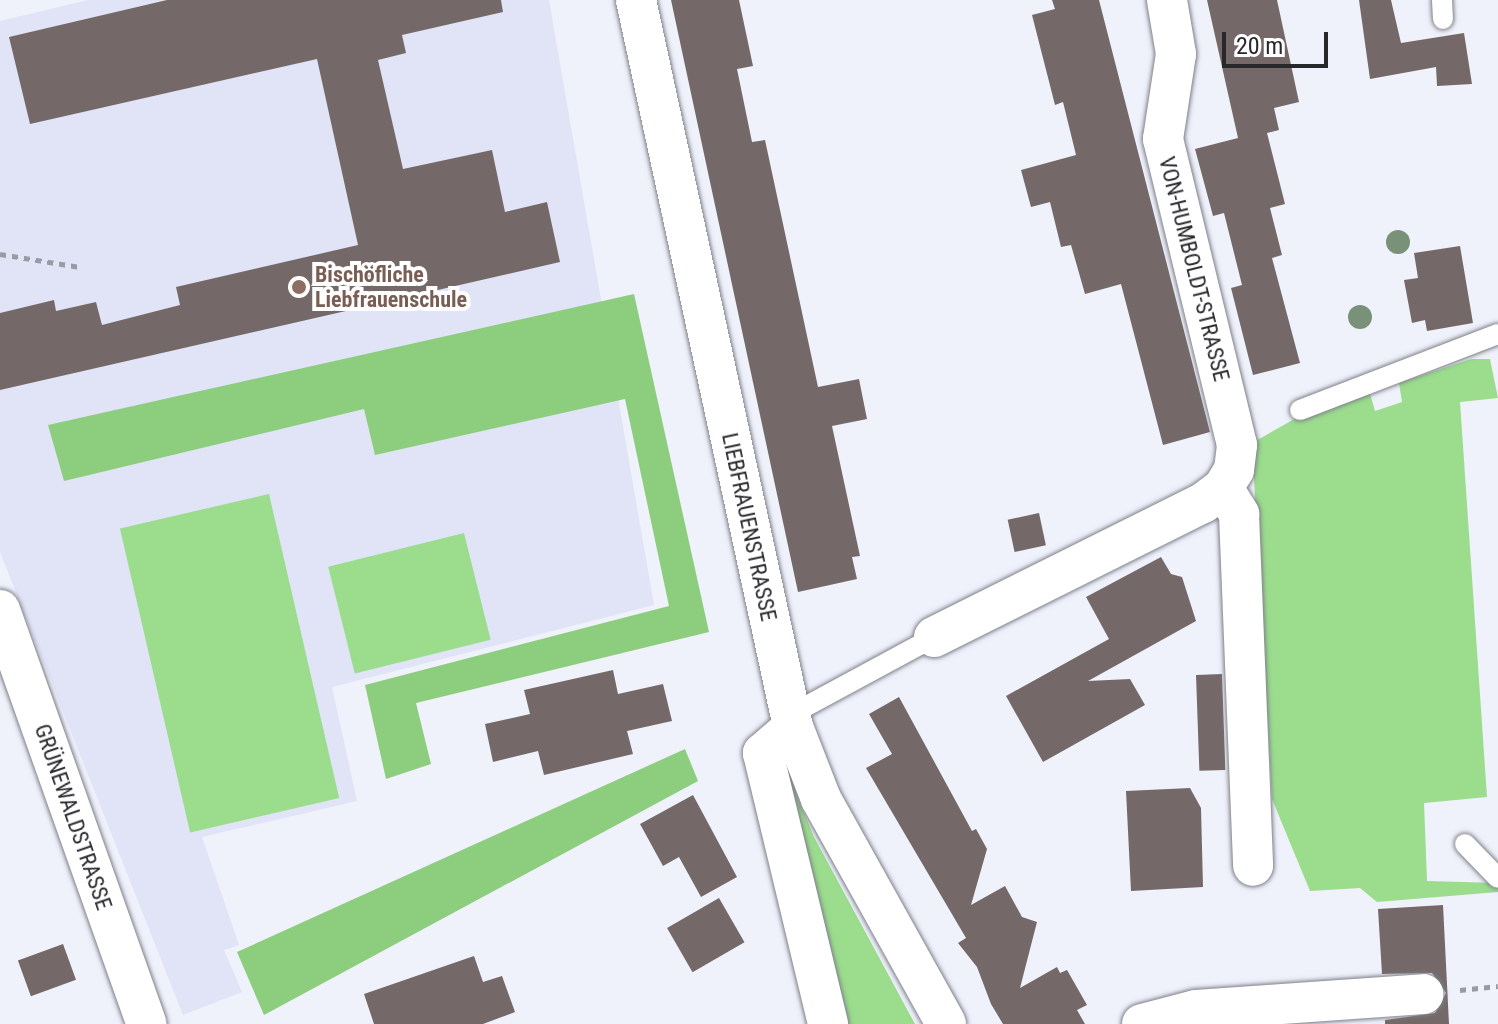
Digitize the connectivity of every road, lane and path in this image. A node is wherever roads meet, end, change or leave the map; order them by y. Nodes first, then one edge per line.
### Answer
1 (636, 0) edge
2 (1167, 0) edge
3 (0, 254) edge
4 (80, 267) dead end
5 (1498, 334) edge
6 (1300, 410) dead end
7 (1223, 488) junction
8 (1, 618) edge
9 (934, 637) joint
10 (791, 721) junction
11 (1465, 844) dead end
12 (1253, 866) dead end
13 (1498, 878) edge
14 (1423, 994) dead end
15 (147, 1024) edge
16 (828, 1024) edge
17 (946, 1024) edge
18 (1142, 1024) edge

1 - 10 street, LIEBFRAUENSTRASSE
2 - 7 street, VON-HUMBOLDT-STRASSE
3 - 4 path
5 - 6 lane
7 - 9 street
7 - 12 street
8 - 15 street, GRÜNEWALDSTRASSE
9 - 10 lane
10 - 16 street
10 - 17 street, LIEBFRAUENSTRASSE
11 - 13 lane
14 - 18 street

